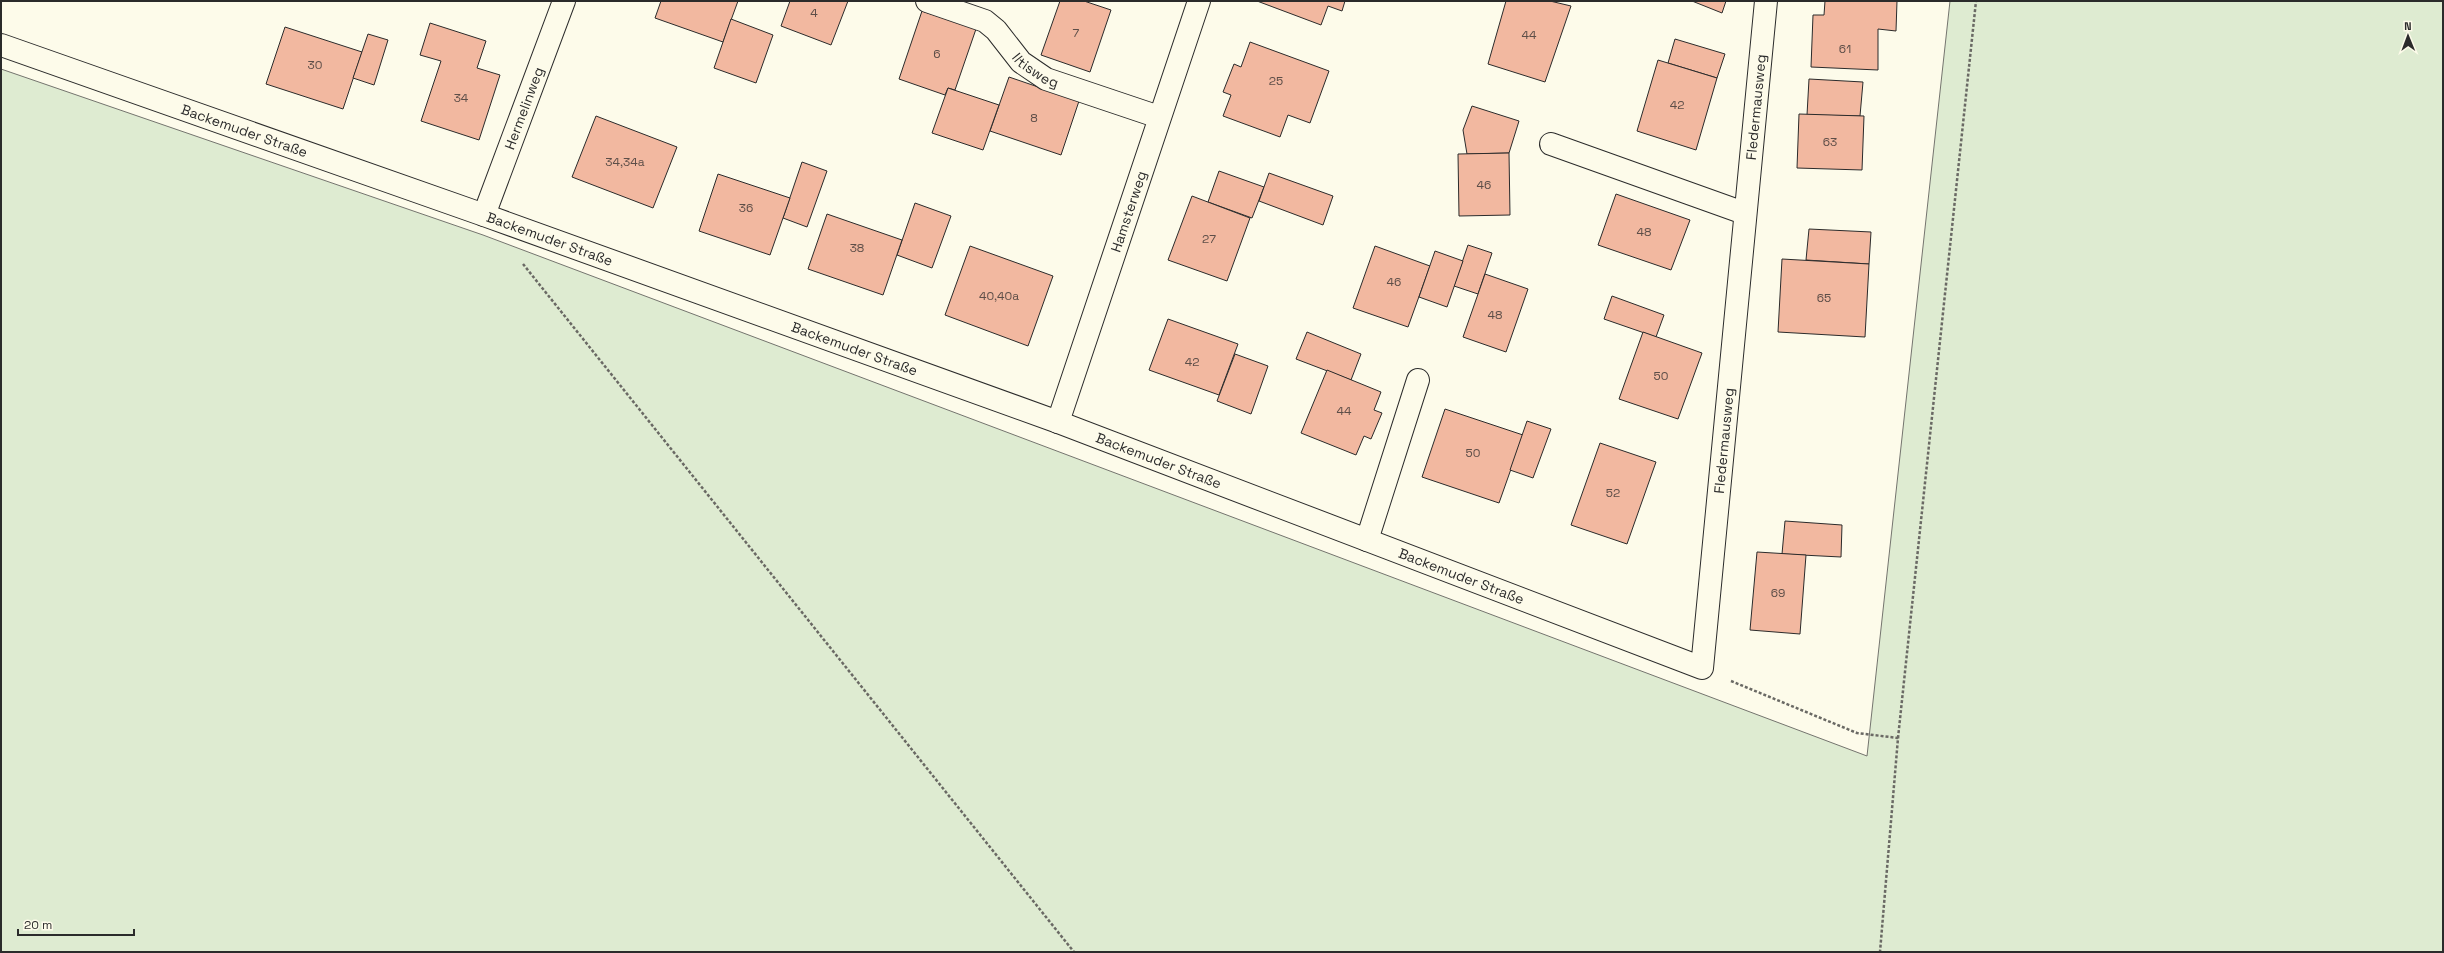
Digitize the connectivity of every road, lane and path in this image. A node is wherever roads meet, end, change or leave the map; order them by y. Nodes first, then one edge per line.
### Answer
1 (564, 1) edge
2 (927, 1) edge
3 (1199, 1) edge
4 (1766, 1) edge
5 (1976, 1) edge
6 (1, 45) edge
7 (1159, 117) junction
8 (1551, 144) dead end
9 (1744, 213) junction
10 (484, 215) junction
11 (519, 259) dead end
12 (1418, 380) dead end
13 (1058, 422) junction
14 (1367, 540) junction
15 (1702, 668) junction
16 (1898, 738) junction
17 (1074, 952) edge
18 (1880, 952) edge

1 - 10 street, Hermelinweg
2 - 7 street, Iltisweg
3 - 7 street, Hamsterweg
4 - 9 street, Fledermausweg
5 - 16 path
6 - 10 street, Backemuder Straße
7 - 13 street, Hamsterweg
8 - 9 street
9 - 15 street, Fledermausweg
10 - 13 street, Backemuder Straße
11 - 17 path
12 - 14 street
13 - 14 street, Backemuder Straße
14 - 15 street, Backemuder Straße
15 - 16 path
16 - 18 path

